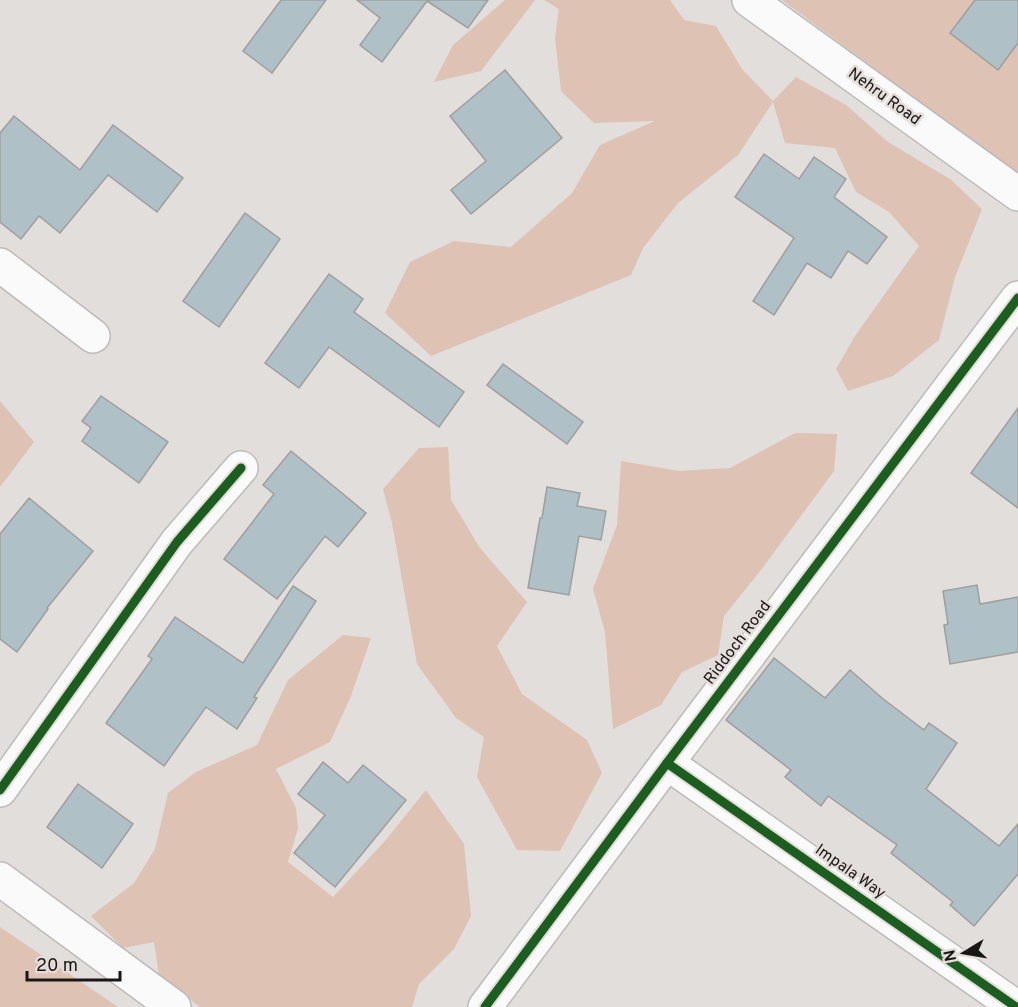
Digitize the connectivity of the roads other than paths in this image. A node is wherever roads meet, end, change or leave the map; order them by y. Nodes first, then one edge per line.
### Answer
1 (749, 0) edge
2 (1018, 194) edge
3 (0, 265) edge
4 (1018, 298) edge
5 (93, 336) dead end
6 (241, 468) dead end
7 (667, 763) junction
8 (0, 790) edge
9 (0, 879) edge
10 (174, 1007) edge
11 (484, 1007) edge
12 (1016, 1007) edge

1 - 2 street, Nehru Road
3 - 5 street
4 - 7 street, Riddoch Road
6 - 8 street
7 - 11 street, Riddoch Road
7 - 12 street, Impala Way
9 - 10 street

